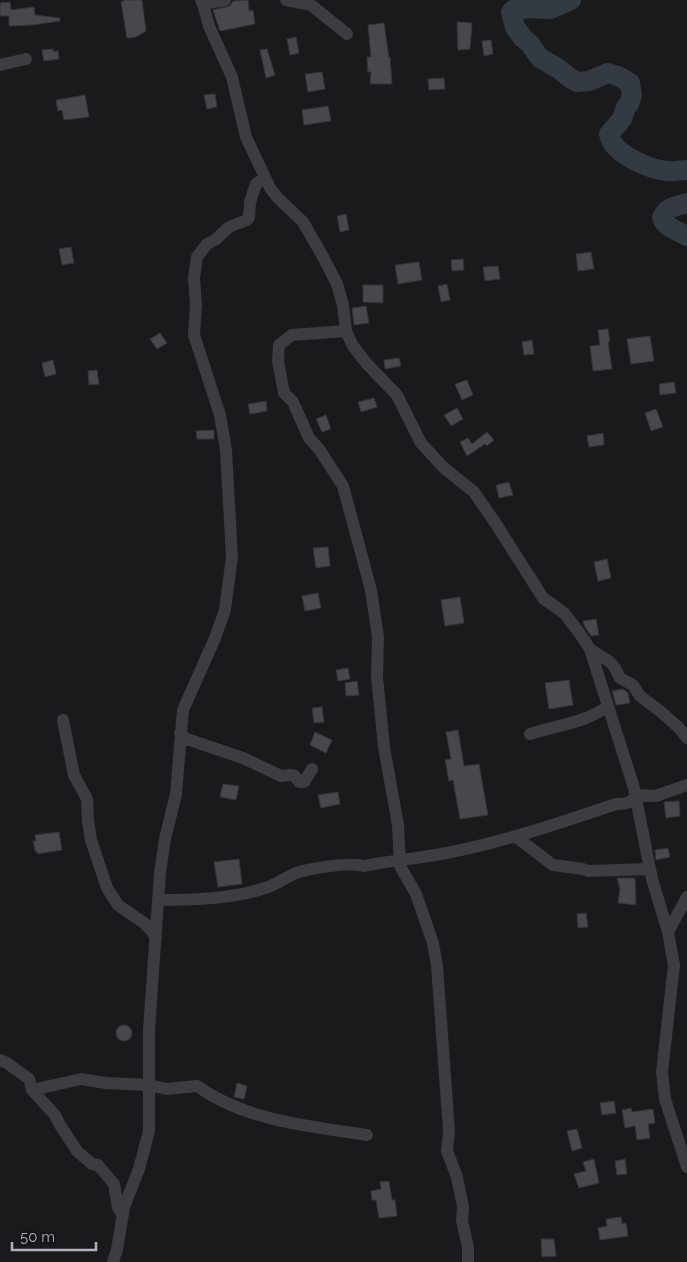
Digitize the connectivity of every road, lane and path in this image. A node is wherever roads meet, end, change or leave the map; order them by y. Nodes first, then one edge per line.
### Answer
1 (225, 0) edge
2 (286, 0) edge
3 (202, 2) edge
4 (347, 34) dead end
5 (26, 60) dead end
6 (0, 65) edge
7 (264, 178) junction
8 (346, 331) junction
9 (590, 649) junction
10 (608, 706) junction
11 (63, 720) dead end
12 (180, 733) junction
13 (530, 734) dead end
14 (687, 738) edge
15 (312, 769) dead end
16 (687, 785) edge
17 (635, 797) junction
18 (516, 837) junction
19 (399, 860) junction
20 (650, 868) junction
21 (687, 897) edge
22 (158, 900) junction
23 (668, 932) junction
24 (156, 938) junction
25 (0, 1060) edge
26 (149, 1086) junction
27 (32, 1090) junction
28 (367, 1135) dead end
29 (687, 1167) edge
30 (123, 1215) junction
31 (113, 1262) edge
32 (468, 1262) edge

1 - 3 street
2 - 4 street
3 - 7 street
5 - 6 street
7 - 8 street
7 - 12 street
8 - 9 street
8 - 19 street
9 - 10 street
9 - 14 street
10 - 13 street
10 - 17 street
11 - 24 street
12 - 15 street
12 - 22 street
16 - 17 street
17 - 18 street
17 - 20 street
18 - 19 street
18 - 20 street
19 - 22 street
19 - 32 street
20 - 23 street
21 - 23 street
22 - 24 street
23 - 29 street
24 - 26 street
25 - 27 street
26 - 27 street
26 - 28 street
26 - 30 street
27 - 30 street
30 - 31 street

